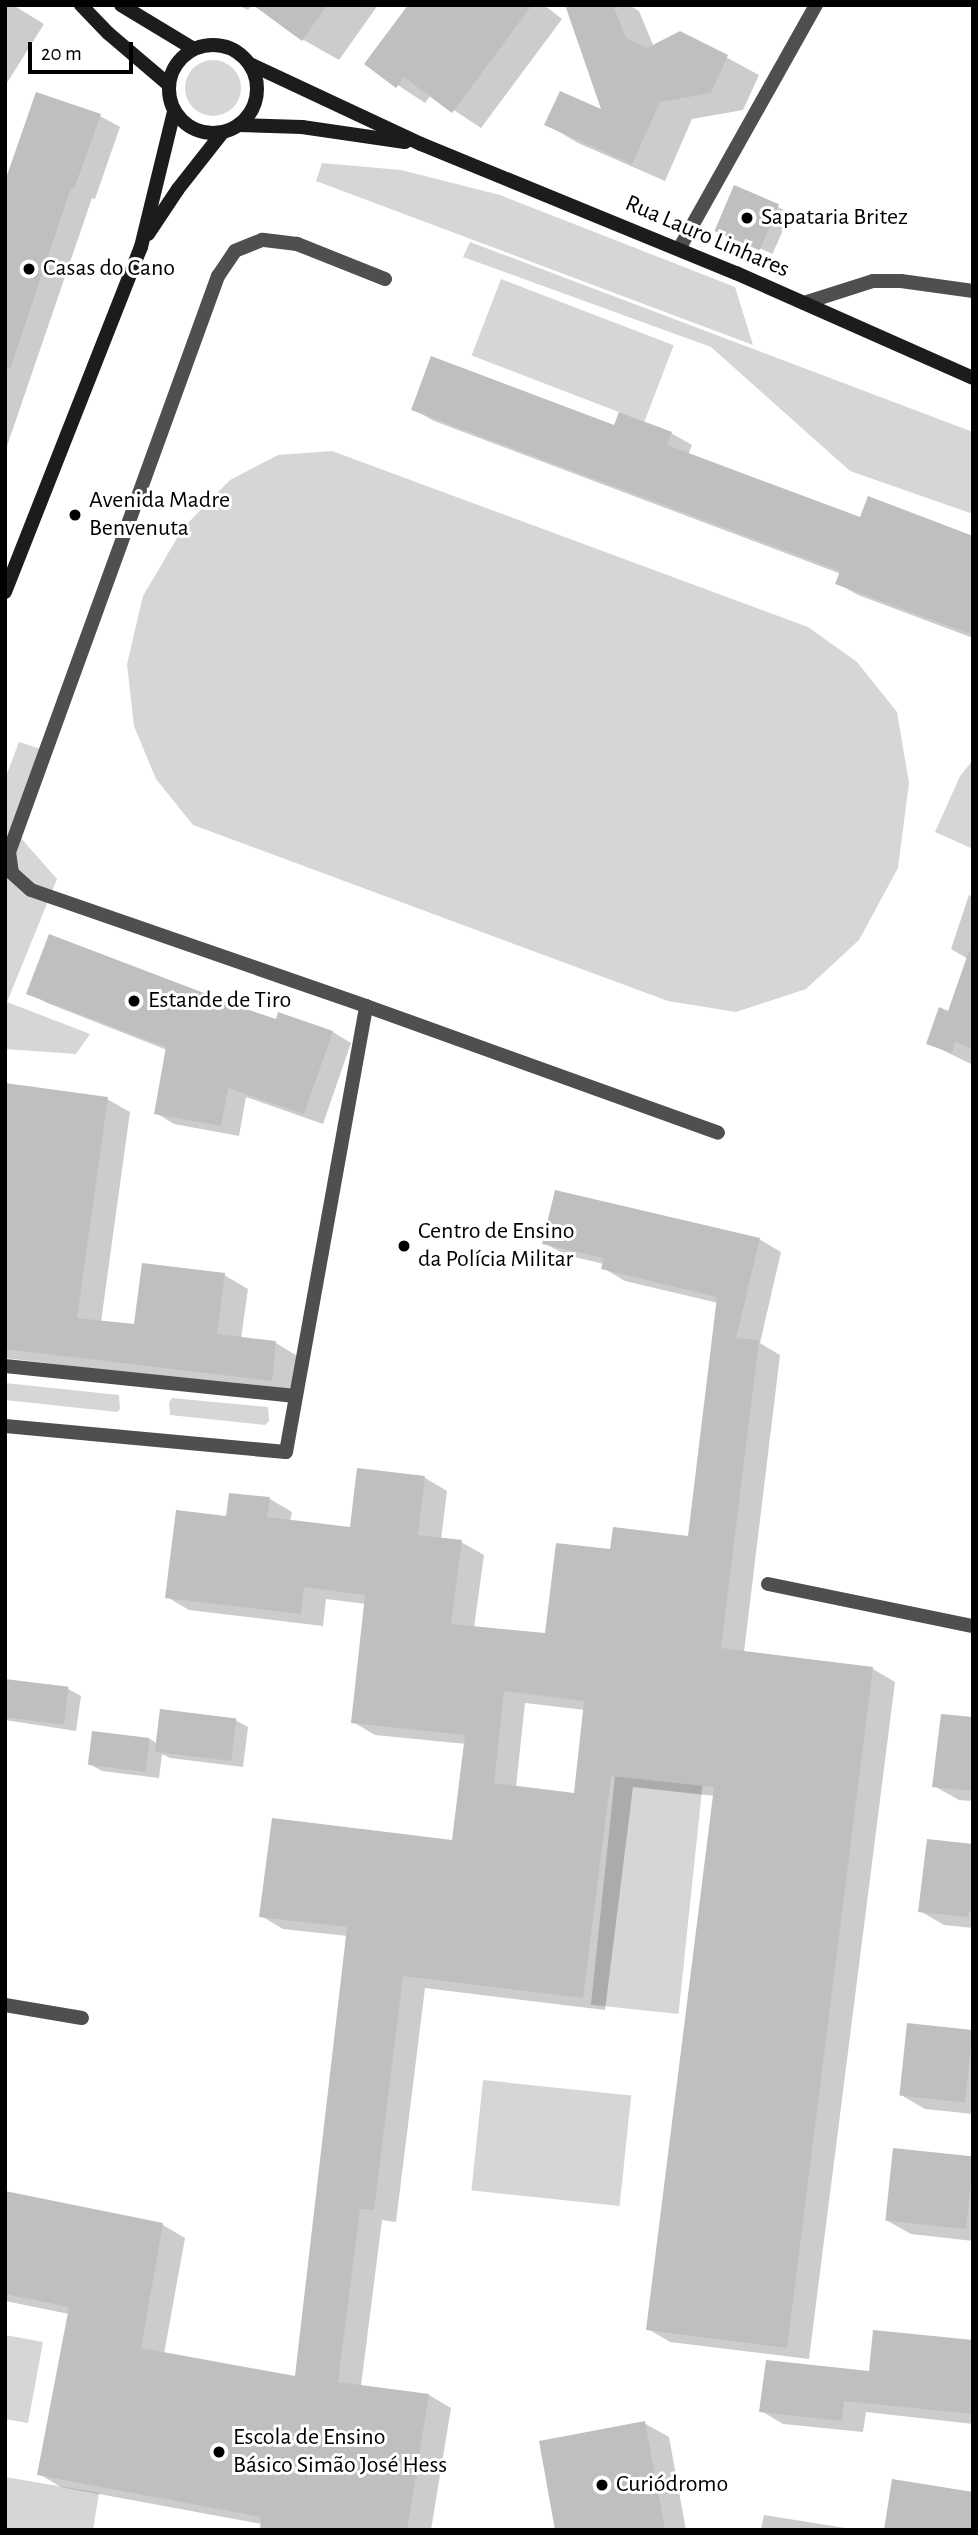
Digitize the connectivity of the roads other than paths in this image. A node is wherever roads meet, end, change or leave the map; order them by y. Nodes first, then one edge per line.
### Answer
1 (81, 5) edge
2 (121, 5) edge
3 (816, 5) edge
4 (194, 49) junction
5 (250, 64) junction
6 (169, 85) junction
7 (174, 112) junction
8 (238, 125) junction
9 (222, 133) junction
10 (421, 144) junction
11 (141, 247) junction
12 (679, 249) junction
13 (385, 279) dead end
14 (973, 291) edge
15 (804, 303) junction
16 (973, 378) edge
17 (5, 592) edge
18 (366, 1006) junction
19 (718, 1133) dead end
20 (5, 1366) edge
21 (295, 1396) junction
22 (5, 1426) edge
23 (768, 1584) dead end
24 (973, 1626) edge
25 (5, 2005) edge
26 (82, 2018) dead end

1 - 6 main road
2 - 4 main road
3 - 12 street
4 - 5 main road
4 - 6 main road
5 - 8 main road
5 - 10 main road, Rua Lauro Linhares
6 - 7 main road
7 - 9 main road
7 - 11 main road
8 - 9 main road
8 - 10 main road, Rua Lauro Linhares
9 - 11 main road
10 - 12 main road, Rua Lauro Linhares
11 - 17 main road
12 - 15 main road, Rua Lauro Linhares
13 - 18 street
14 - 15 street
15 - 16 main road, Rua Lauro Linhares
18 - 19 street
18 - 21 street
20 - 21 street
21 - 22 street
23 - 24 street
25 - 26 street

